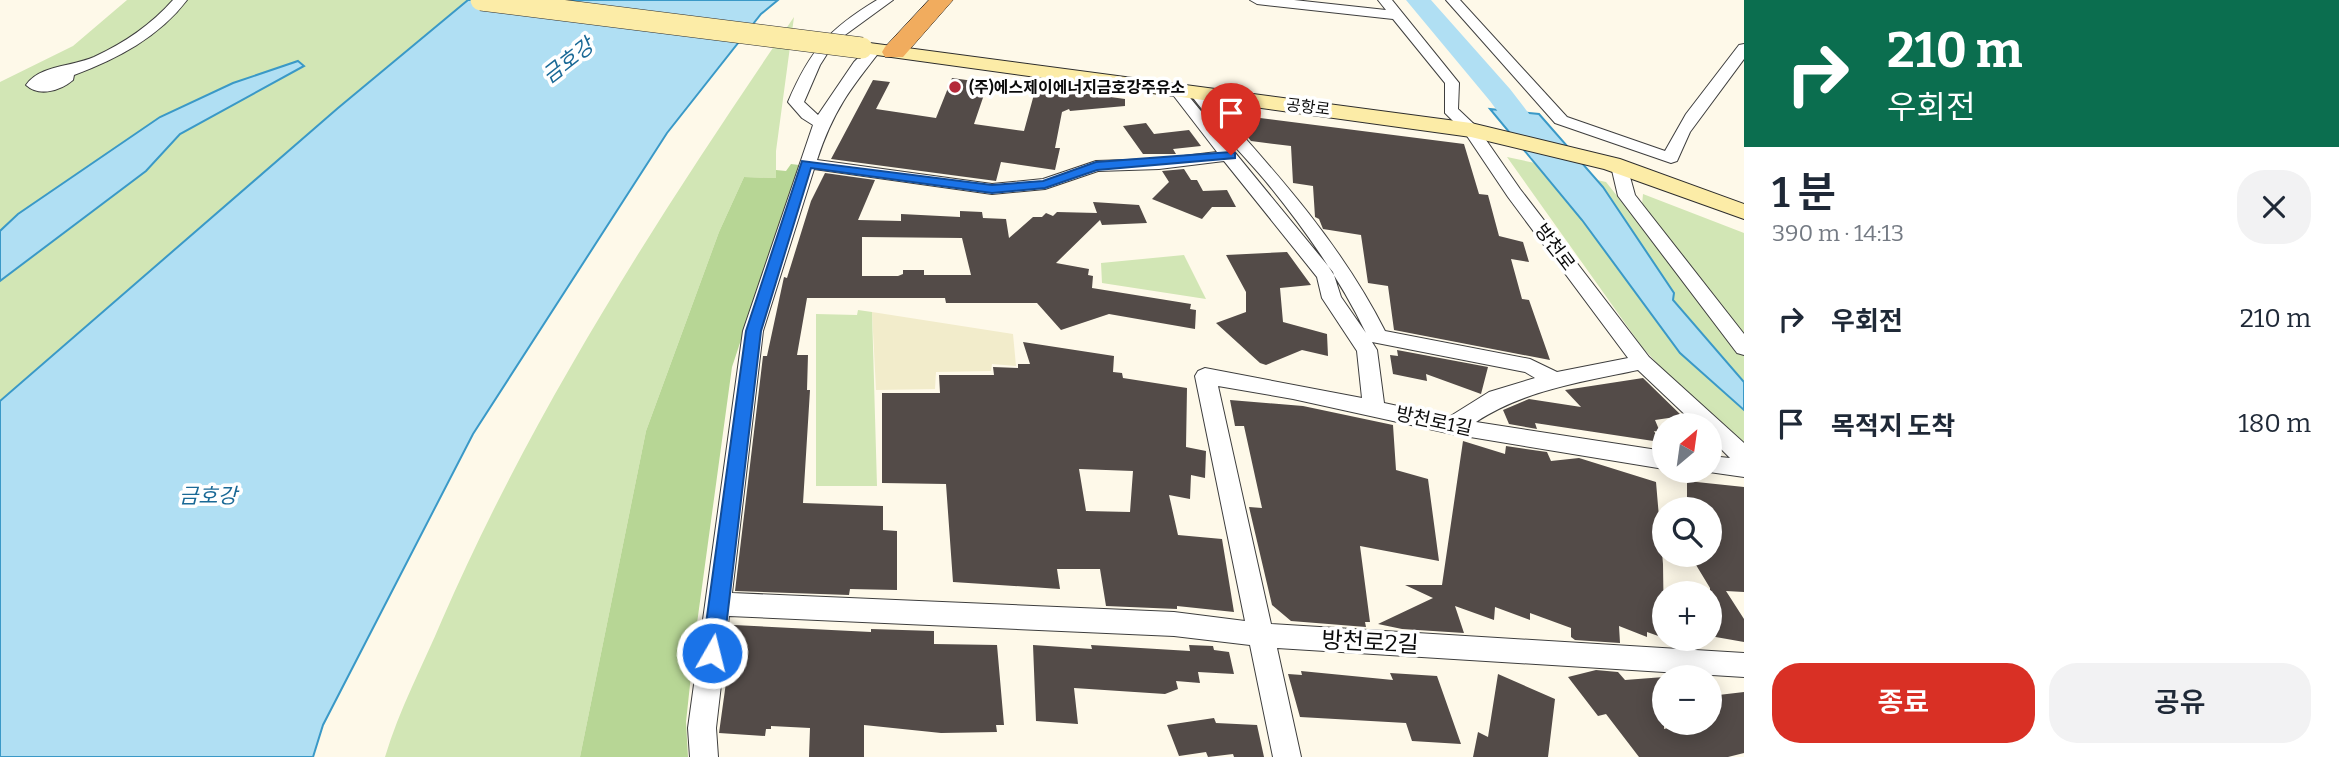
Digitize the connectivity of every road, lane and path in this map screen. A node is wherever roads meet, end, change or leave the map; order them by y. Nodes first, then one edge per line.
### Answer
1 (180, 0) edge
2 (481, 0) edge
3 (886, 0) edge
4 (927, 0) edge
5 (942, 0) edge
6 (1257, 0) edge
7 (1385, 0) edge
8 (1453, 0) edge
9 (1397, 15) junction
10 (1744, 48) edge
11 (877, 50) junction
12 (65, 73) dead end
13 (1188, 92) junction
14 (821, 122) junction
15 (1471, 130) junction
16 (1231, 155) junction
17 (806, 163) junction
18 (1619, 166) junction
19 (1744, 212) edge
20 (1744, 348) edge
21 (1642, 362) junction
22 (1554, 380) junction
23 (1374, 407) junction
24 (1452, 426) junction
25 (1744, 457) edge
26 (1652, 458) edge
27 (1722, 466) edge
28 (1744, 468) edge
29 (719, 604) junction
30 (1261, 635) junction
31 (1744, 665) edge
32 (704, 757) edge
33 (1287, 757) edge

1 - 12 street
2 - 11 main road, 공항로, bridge
3 - 14 street
4 - 11 highway
5 - 11 highway
6 - 9 street
7 - 9 street
8 - 10 street
9 - 15 street, 방천로
11 - 13 main road, 공항로
11 - 14 street
13 - 15 main road, 공항로
13 - 16 street
13 - 22 street
14 - 17 street
15 - 18 main road, 공항로
15 - 21 street, 방천로
16 - 17 street
16 - 23 street
17 - 29 street
18 - 19 main road, 공항로
18 - 20 street
21 - 22 street
21 - 25 street, 방천로
22 - 24 street
23 - 24 street, 방천로1길
23 - 30 street, 방천로1길
24 - 26 street, 방천로1길
27 - 28 street
29 - 30 street, 방천로2길
29 - 32 street
30 - 31 street, 방천로2길
30 - 33 street

